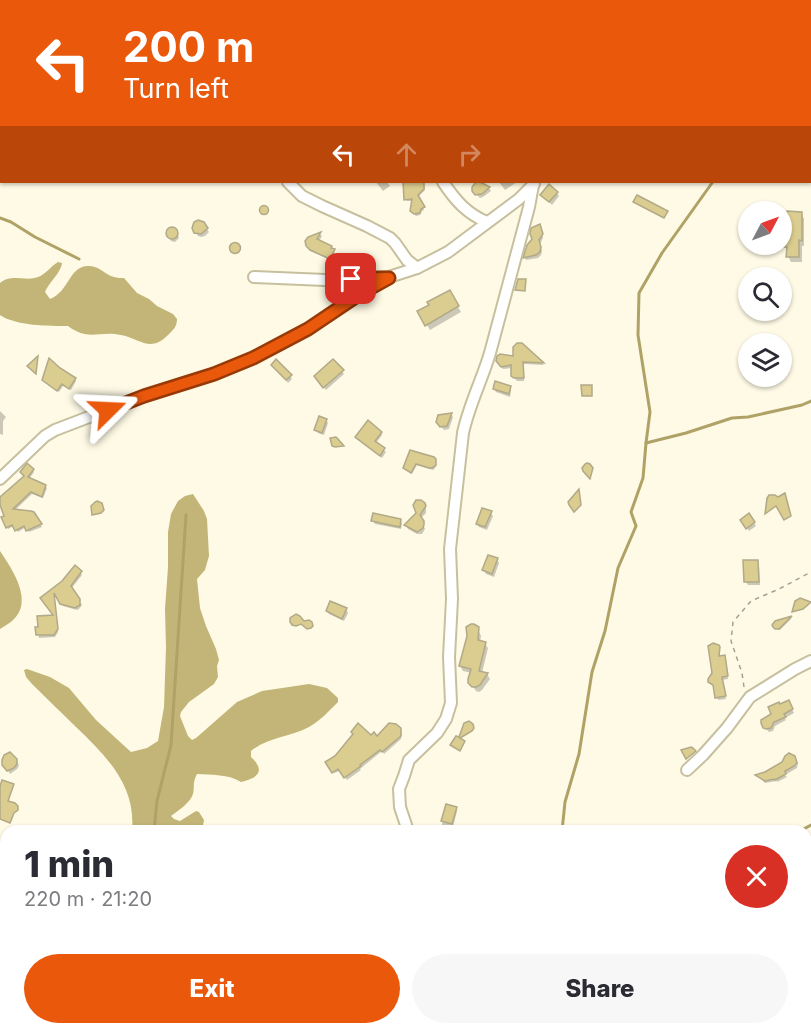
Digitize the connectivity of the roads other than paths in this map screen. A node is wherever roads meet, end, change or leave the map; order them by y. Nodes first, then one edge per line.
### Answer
1 (289, 183) edge
2 (444, 183) edge
3 (536, 183) edge
4 (487, 222) junction
5 (417, 268) junction
6 (254, 277) dead end
7 (389, 278) junction
8 (0, 479) edge
9 (811, 661) edge
10 (687, 770) dead end
11 (406, 825) edge

1 - 5 street
2 - 4 street
3 - 4 street
3 - 11 street
4 - 5 street
5 - 7 street
6 - 7 street
7 - 8 street
9 - 10 street

